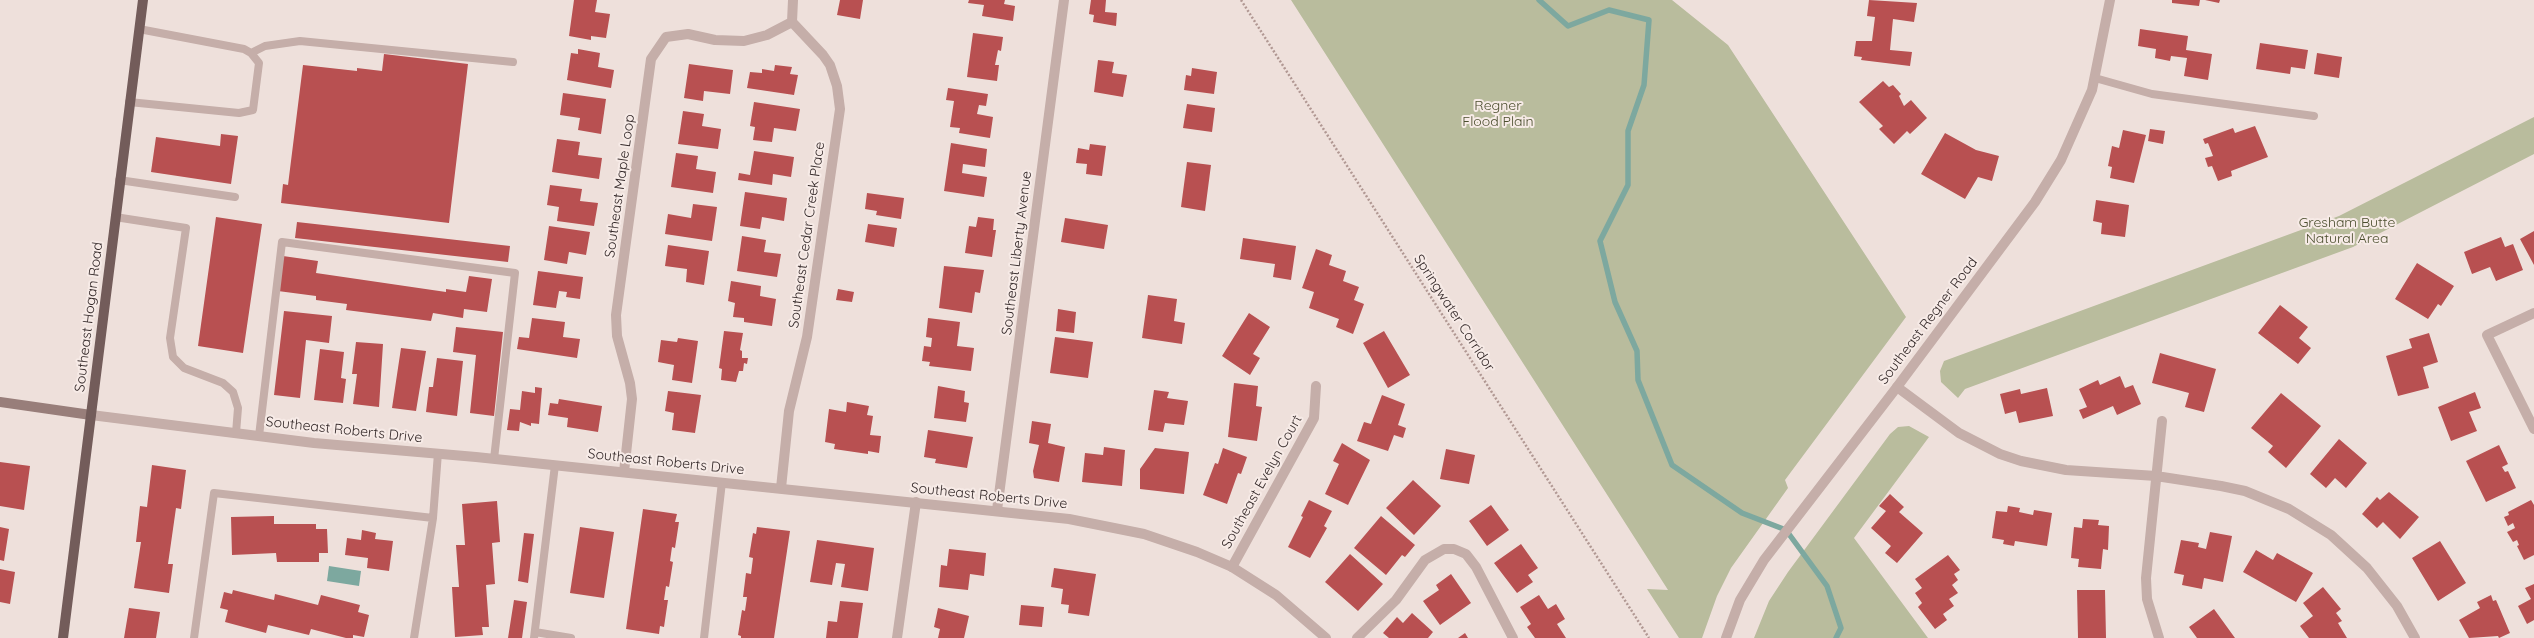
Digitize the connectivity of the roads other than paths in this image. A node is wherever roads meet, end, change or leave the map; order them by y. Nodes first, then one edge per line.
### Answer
1 (143, 0) edge
2 (793, 0) edge
3 (1064, 0) edge
4 (2110, 0) edge
5 (792, 22) junction
6 (139, 29) junction
7 (251, 53) junction
8 (514, 62) dead end
9 (2095, 78) junction
10 (129, 102) junction
11 (2314, 116) dead end
12 (119, 180) junction
13 (234, 197) dead end
14 (115, 217) junction
15 (2534, 312) edge
16 (1316, 386) dead end
17 (1897, 387) junction
18 (0, 402) edge
19 (91, 415) junction
20 (2162, 422) dead end
21 (2534, 428) edge
22 (236, 433) junction
23 (259, 436) junction
24 (438, 453) junction
25 (494, 459) junction
26 (555, 465) junction
27 (624, 472) junction
28 (2156, 476) junction
29 (722, 482) junction
30 (781, 488) junction
31 (916, 502) junction
32 (997, 510) junction
33 (433, 518) junction
34 (1232, 568) junction
35 (534, 635) edge
36 (63, 638) edge
37 (194, 638) edge
38 (414, 638) edge
39 (572, 638) edge
40 (704, 638) edge
41 (897, 638) edge
42 (1326, 638) edge
43 (1357, 638) edge
44 (1514, 638) edge
45 (1726, 638) edge
46 (2159, 638) edge
47 (2415, 638) edge

1 - 6 main road, Southeast Hogan Road
2 - 5 street
3 - 32 street, Southeast Liberty Avenue
4 - 9 street, Southeast Regner Road
5 - 27 street, Southeast Maple Loop
5 - 30 street, Southeast Cedar Creek Place
6 - 7 lane
6 - 10 main road, Southeast Hogan Road
7 - 8 lane
7 - 10 lane
9 - 11 lane
9 - 17 street, Southeast Regner Road
10 - 12 main road, Southeast Hogan Road
12 - 13 lane
12 - 14 main road, Southeast Hogan Road
14 - 19 main road, Southeast Hogan Road
14 - 22 lane
15 - 21 street
16 - 34 street, Southeast Evelyn Court
17 - 28 street
17 - 45 street, Southeast Regner Road
18 - 19 main road
19 - 22 street, Southeast Roberts Drive
19 - 36 main road, Southeast Hogan Road
20 - 28 street
22 - 23 street, Southeast Roberts Drive
23 - 24 street, Southeast Roberts Drive
23 - 25 lane
24 - 25 street, Southeast Roberts Drive
24 - 33 lane
25 - 26 street, Southeast Roberts Drive
26 - 27 street, Southeast Roberts Drive
26 - 35 lane
27 - 29 street, Southeast Roberts Drive
28 - 46 street
28 - 47 street
29 - 30 street, Southeast Roberts Drive
29 - 40 lane
30 - 31 street, Southeast Roberts Drive
31 - 32 street, Southeast Roberts Drive
31 - 41 street
32 - 34 street, Southeast Roberts Drive
33 - 37 lane
33 - 38 lane
34 - 42 street, Southeast Roberts Drive
35 - 39 lane
43 - 44 street

